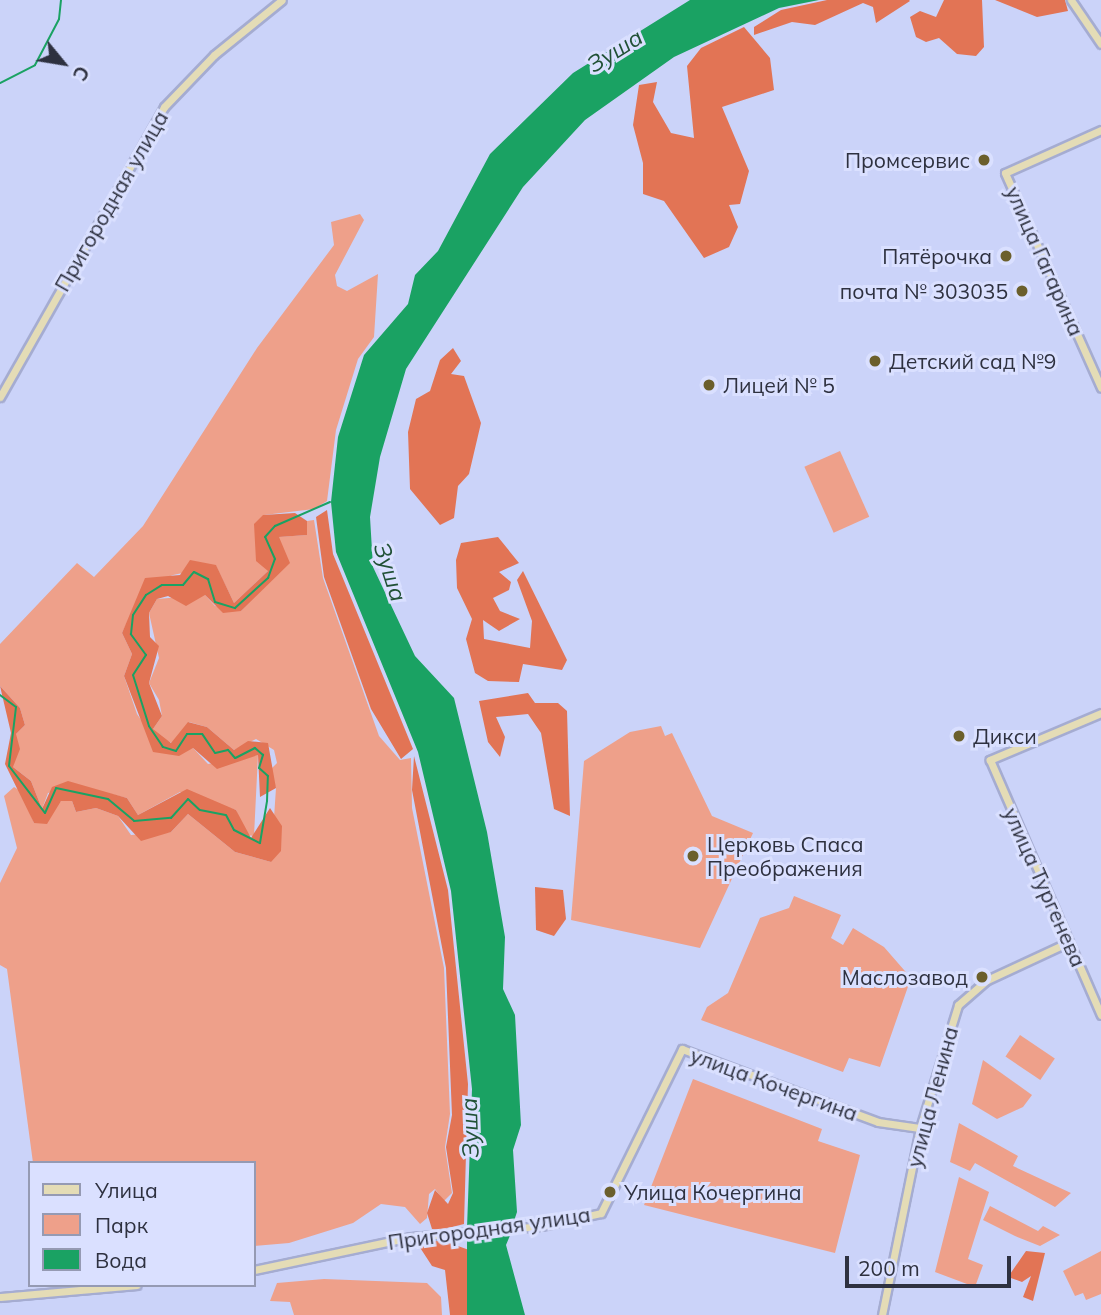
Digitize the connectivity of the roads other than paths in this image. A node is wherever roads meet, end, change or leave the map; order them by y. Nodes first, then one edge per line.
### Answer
1 (282, 0) edge
2 (1071, 2) edge
3 (1101, 44) edge
4 (1101, 130) edge
5 (1101, 388) edge
6 (0, 397) edge
7 (1101, 713) edge
8 (1069, 942) junction
9 (1101, 1015) edge
10 (920, 1128) junction
11 (601, 1213) joint
12 (256, 1270) edge
13 (113, 1287) edge
14 (0, 1297) edge
15 (882, 1315) edge

1 - 6 main road, Пригородная улица
2 - 3 main road
4 - 5 main road, улица Гагарина
7 - 8 main road, улица Тургенева
8 - 9 main road, улица Тургенева
8 - 10 main road, улица Ленина
10 - 11 main road, улица Кочергина
10 - 15 main road, улица Ленина
11 - 12 main road, Пригородная улица
13 - 14 main road

